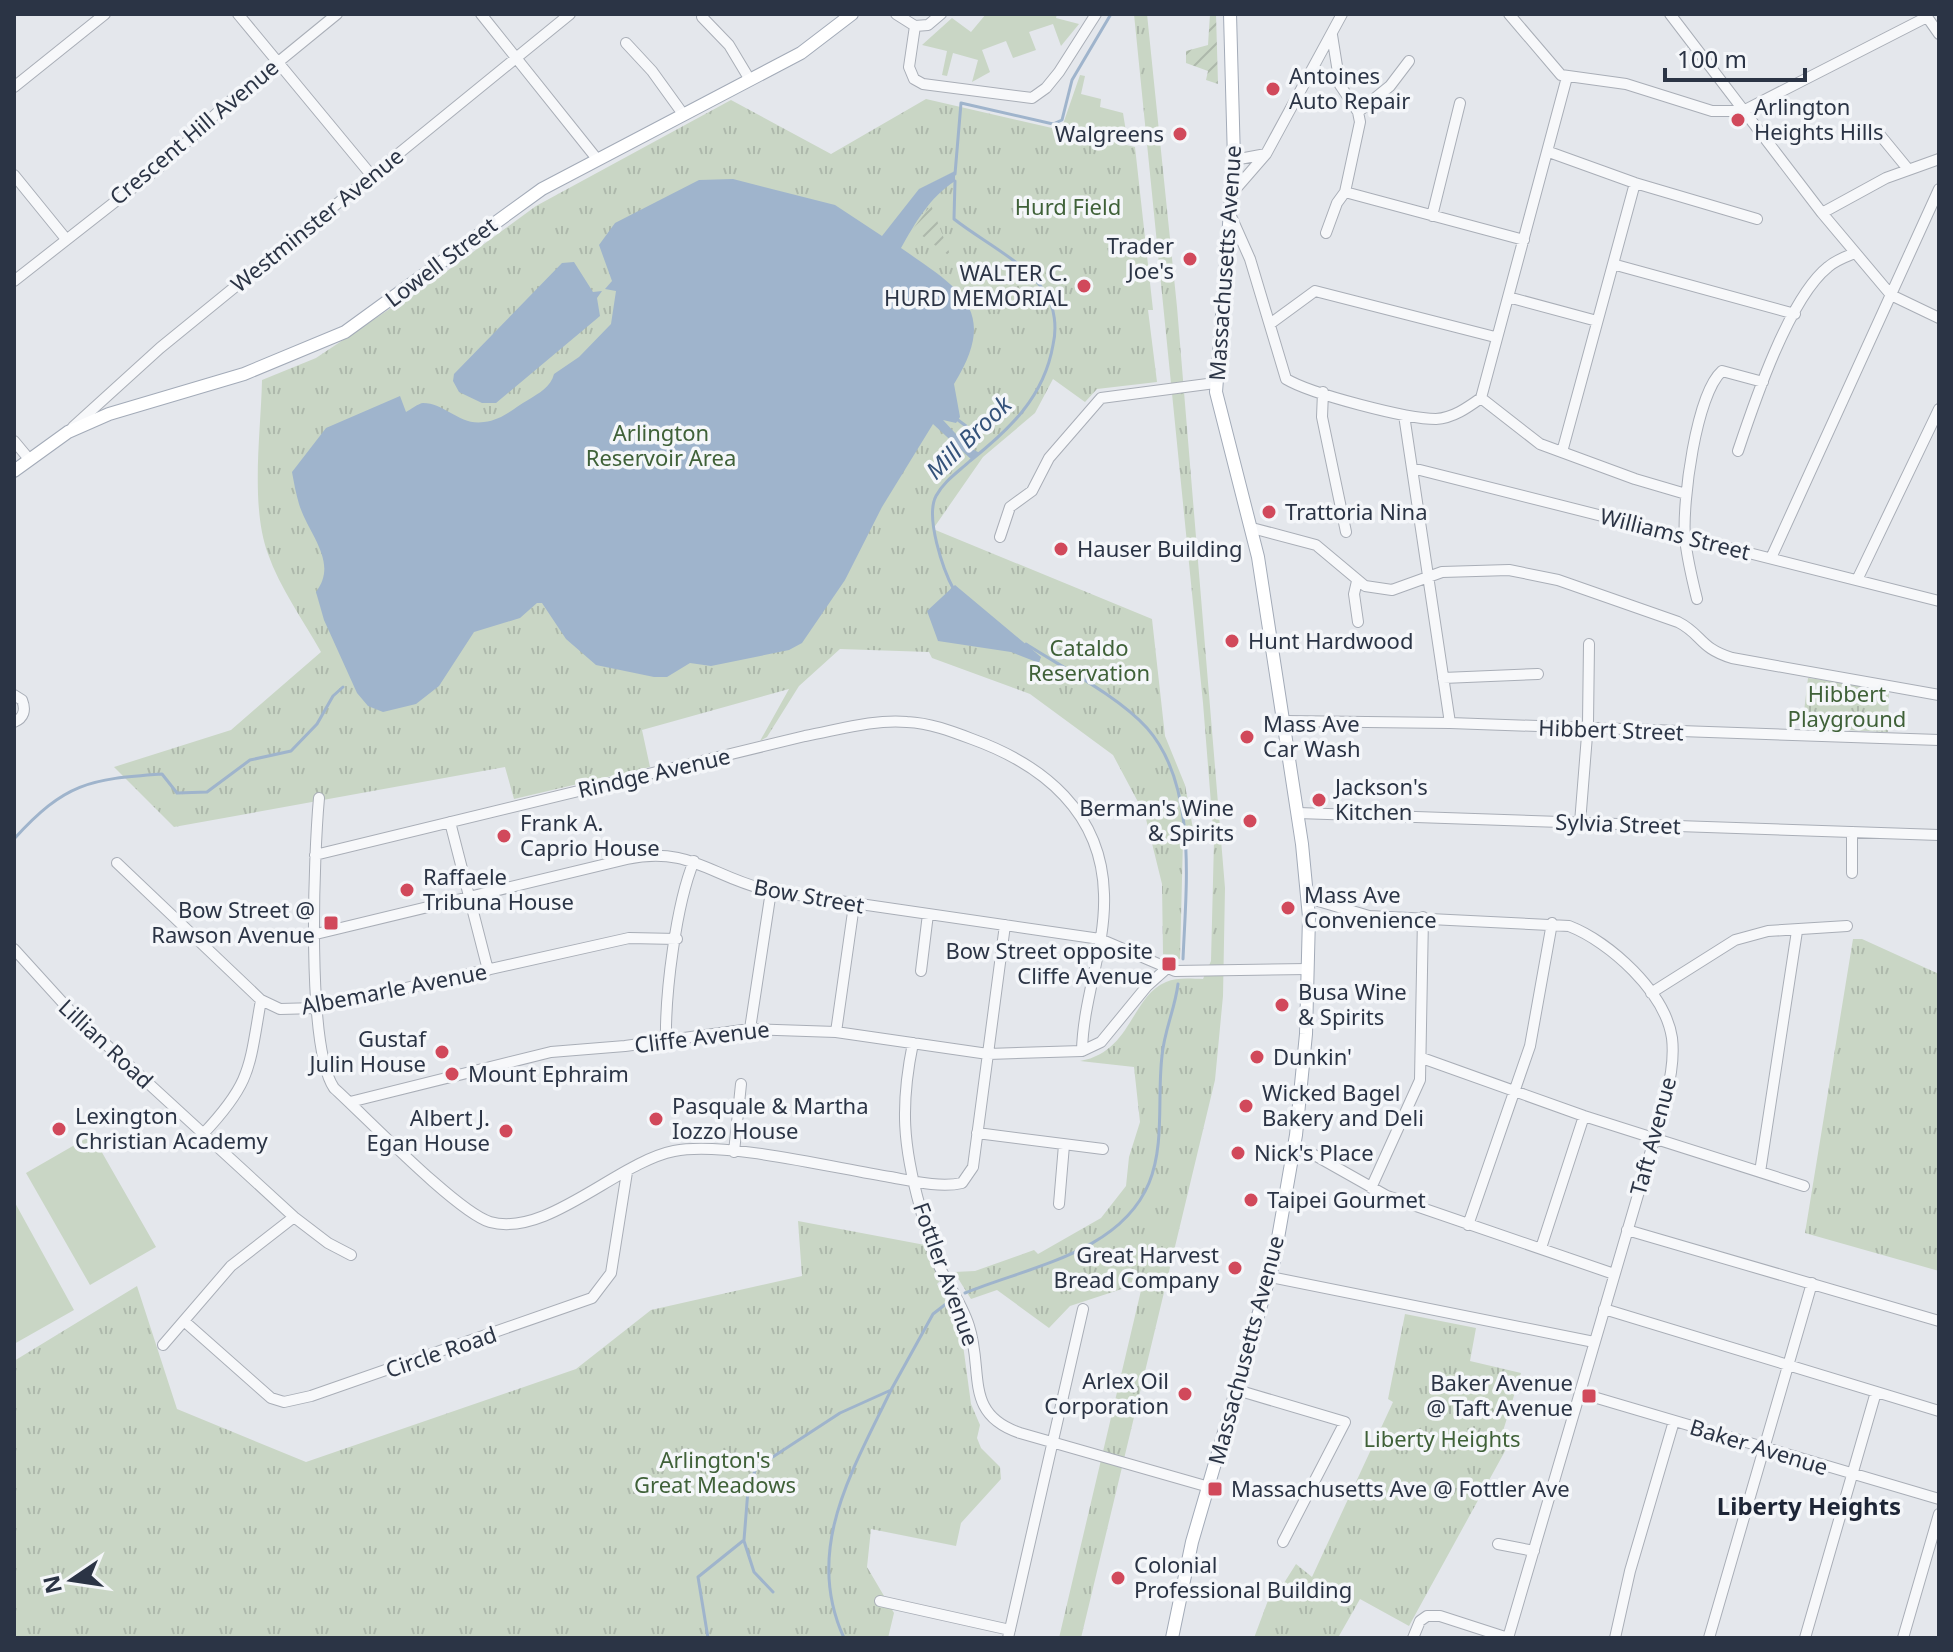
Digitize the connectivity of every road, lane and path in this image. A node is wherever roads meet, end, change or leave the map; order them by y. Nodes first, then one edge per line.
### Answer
1 (105, 14) edge
2 (238, 14) edge
3 (337, 14) edge
4 (481, 14) edge
5 (570, 14) edge
6 (852, 14) edge
7 (896, 14) edge
8 (941, 14) edge
9 (1096, 14) edge
10 (1230, 14) edge
11 (1342, 14) edge
12 (1509, 14) edge
13 (1670, 14) edge
14 (1926, 16) edge
15 (702, 17) dead end
16 (915, 26) junction
17 (1939, 34) edge
18 (1332, 35) junction
19 (626, 43) dead end
20 (515, 58) junction
21 (1409, 61) dead end
22 (278, 62) junction
23 (1567, 77) junction
24 (750, 80) junction
25 (14, 87) edge
26 (1460, 103) dead end
27 (1743, 111) junction
28 (1358, 112) junction
29 (683, 114) junction
30 (1880, 135) dead end
31 (1549, 152) junction
32 (1266, 154) junction
33 (597, 159) junction
34 (1939, 159) edge
35 (1234, 160) junction
36 (1908, 169) junction
37 (14, 175) edge
38 (372, 176) junction
39 (1635, 183) junction
40 (1939, 189) edge
41 (1233, 192) junction
42 (1345, 192) junction
43 (1822, 213) junction
44 (1230, 214) junction
45 (1432, 216) junction
46 (1757, 219) dead end
47 (1326, 233) dead end
48 (66, 239) junction
49 (1524, 240) junction
50 (1855, 253) junction
51 (1616, 265) junction
52 (14, 281) edge
53 (1891, 295) junction
54 (1508, 297) junction
55 (1795, 314) junction
56 (1939, 318) edge
57 (1597, 321) junction
58 (1270, 324) junction
59 (1495, 337) junction
60 (1763, 382) junction
61 (1215, 383) junction
62 (1323, 392) junction
63 (1481, 398) junction
64 (1939, 409) edge
65 (1404, 415) junction
66 (68, 432) junction
67 (14, 441) edge
68 (1738, 451) dead end
69 (1562, 452) junction
70 (29, 459) junction
71 (1412, 468) junction
72 (14, 471) edge
73 (1686, 494) junction
74 (1252, 528) junction
75 (1346, 532) dead end
76 (1000, 537) dead end
77 (1685, 537) junction
78 (1771, 558) junction
79 (1428, 577) junction
80 (1857, 580) junction
81 (1357, 581) junction
82 (1697, 599) dead end
83 (1939, 601) edge
84 (1358, 622) dead end
85 (1589, 644) dead end
86 (1538, 674) dead end
87 (1443, 678) junction
88 (14, 695) edge
89 (1939, 695) edge
90 (1283, 721) junction
91 (14, 722) edge
92 (1450, 723) junction
93 (1587, 729) junction
94 (1939, 740) edge
95 (319, 798) dead end
96 (1298, 813) junction
97 (450, 822) junction
98 (1580, 823) junction
99 (1852, 832) junction
100 (1939, 835) edge
101 (315, 855) junction
102 (694, 861) junction
103 (117, 863) dead end
104 (1852, 873) dead end
105 (771, 891) junction
106 (469, 897) junction
107 (1308, 898) junction
108 (854, 905) junction
109 (928, 914) junction
110 (1423, 917) junction
111 (1552, 923) junction
112 (1005, 925) junction
113 (1847, 926) dead end
114 (1797, 931) junction
115 (316, 934) junction
116 (677, 939) junction
117 (1100, 939) junction
118 (14, 949) edge
119 (1166, 969) junction
120 (1308, 969) junction
121 (488, 970) junction
122 (921, 971) dead end
123 (1651, 993) junction
124 (261, 1000) junction
125 (317, 1008) junction
126 (750, 1029) junction
127 (836, 1032) junction
128 (666, 1041) junction
129 (913, 1043) junction
130 (1082, 1051) junction
131 (988, 1054) junction
132 (1422, 1058) junction
133 (741, 1084) dead end
134 (1515, 1092) junction
135 (350, 1102) junction
136 (1584, 1116) junction
137 (977, 1133) junction
138 (203, 1134) junction
139 (1654, 1139) junction
140 (1064, 1145) junction
141 (1103, 1149) dead end
142 (1294, 1149) junction
143 (734, 1152) junction
144 (627, 1172) junction
145 (1760, 1172) junction
146 (913, 1181) junction
147 (1804, 1186) dead end
148 (1371, 1188) junction
149 (1059, 1204) dead end
150 (294, 1217) junction
151 (1468, 1225) junction
152 (1627, 1230) junction
153 (1541, 1248) junction
154 (351, 1255) dead end
155 (1614, 1274) junction
156 (1270, 1277) junction
157 (1812, 1283) junction
158 (1083, 1309) dead end
159 (1604, 1309) junction
160 (184, 1321) junction
161 (1939, 1321) edge
162 (1594, 1342) junction
163 (163, 1345) dead end
164 (1787, 1366) junction
165 (1237, 1390) junction
166 (1876, 1392) junction
167 (1580, 1393) junction
168 (1939, 1411) edge
169 (1674, 1421) junction
170 (1053, 1442) junction
171 (1763, 1448) junction
172 (1854, 1475) junction
173 (1209, 1487) junction
174 (1939, 1499) edge
175 (1939, 1514) edge
176 (1283, 1542) dead end
177 (1498, 1544) dead end
178 (1534, 1551) junction
179 (880, 1601) dead end
180 (1009, 1634) edge
181 (1172, 1638) edge
182 (1413, 1638) edge
183 (1508, 1638) edge
184 (1615, 1638) edge
185 (1709, 1638) edge
186 (1805, 1638) edge
187 (1903, 1638) edge

1 - 25 street
2 - 22 street
3 - 22 street, Crescent Hill Avenue
4 - 20 street
5 - 20 street, Westminster Avenue
6 - 24 main road, Lowell Street
7 - 16 street
8 - 16 street
9 - 16 street
10 - 35 main road, Massachusetts Avenue
11 - 18 street
12 - 23 street
13 - 27 street
14 - 17 street
14 - 27 street
15 - 24 street
18 - 28 street
18 - 32 street
19 - 29 street
20 - 33 street
20 - 38 street, Westminster Avenue
21 - 28 street
22 - 38 street
22 - 48 street, Crescent Hill Avenue
23 - 27 street
23 - 31 street
24 - 29 main road, Lowell Street
26 - 45 street
27 - 43 street
28 - 42 street
29 - 33 main road, Lowell Street
30 - 36 street
31 - 39 street
31 - 49 street
32 - 35 street
32 - 41 street
33 - 66 main road, Lowell Street
34 - 36 street
35 - 41 main road, Massachusetts Avenue
36 - 43 street
37 - 48 street
38 - 66 street, Westminster Avenue
39 - 46 street
39 - 51 street
40 - 53 street
41 - 44 main road, Massachusetts Avenue
42 - 45 street
42 - 47 street
43 - 50 street
44 - 58 street
44 - 61 main road, Massachusetts Avenue
45 - 49 street
48 - 52 street, Crescent Hill Avenue
49 - 54 street
50 - 53 street
50 - 55 street
51 - 55 street
51 - 57 street
53 - 56 street
53 - 78 street
54 - 57 street
54 - 59 street
55 - 60 street
57 - 69 street
58 - 59 street
58 - 62 street
59 - 63 street
60 - 68 street
60 - 73 street
61 - 74 main road, Massachusetts Avenue
61 - 76 street
62 - 65 street
62 - 75 street
63 - 65 street
63 - 69 street
64 - 80 street
65 - 71 street
66 - 70 main road, Lowell Street
67 - 70 street
69 - 73 street
70 - 72 main road, Lowell Street
71 - 77 street, Williams Street
71 - 79 street
73 - 77 street
74 - 81 street
74 - 90 main road, Massachusetts Avenue
77 - 78 street, Williams Street
77 - 82 street
78 - 80 street, Williams Street
79 - 81 street
79 - 87 street
79 - 89 street
80 - 83 street, Williams Street
81 - 84 street
85 - 93 street
86 - 87 street
87 - 92 street
88 - 91 street
90 - 92 street, Hibbert Street
90 - 96 main road, Massachusetts Avenue
92 - 93 street, Hibbert Street
93 - 94 street, Hibbert Street
93 - 98 street
95 - 101 street
96 - 98 street, Sylvia Street
96 - 107 main road, Massachusetts Avenue
97 - 101 street, Rindge Avenue
97 - 106 street
97 - 117 street, Rindge Avenue
98 - 99 street, Sylvia Street
99 - 100 street, Sylvia Street
99 - 104 street
101 - 115 street
102 - 105 street, Bow Street
102 - 106 street, Bow Street
102 - 116 street
103 - 124 street
105 - 108 street, Bow Street
105 - 126 street
106 - 115 street, Bow Street
106 - 121 street
107 - 110 street, Taft Avenue
107 - 120 main road, Massachusetts Avenue
108 - 109 street, Bow Street
108 - 127 street
109 - 112 street, Bow Street
109 - 122 street
110 - 111 street, Taft Avenue
110 - 132 street
111 - 123 street, Taft Avenue
111 - 134 street
112 - 117 street, Bow Street
112 - 131 street
113 - 114 street
114 - 123 street
114 - 145 street
115 - 125 street
116 - 121 street, Albemarle Avenue
116 - 128 street
117 - 119 street, Bow Street
117 - 130 street, Rindge Avenue
118 - 138 street, Lillian Road
119 - 120 street, Bow Street
119 - 130 street
120 - 142 main road, Massachusetts Avenue
121 - 125 street, Albemarle Avenue
123 - 139 street, Taft Avenue
124 - 125 street, Albemarle Avenue
124 - 138 street
125 - 135 street
126 - 127 street, Cliffe Avenue
126 - 128 street, Cliffe Avenue
127 - 129 street, Cliffe Avenue
128 - 135 street, Cliffe Avenue
129 - 131 street, Cliffe Avenue
129 - 146 street, Fottler Avenue
130 - 131 street, Cliffe Avenue
131 - 137 street
132 - 134 street
132 - 148 street
133 - 143 street
134 - 136 street
134 - 151 street
135 - 144 street
136 - 139 street
136 - 153 street
137 - 140 street
137 - 146 street
138 - 150 street, Lillian Road
139 - 145 street
139 - 152 street, Taft Avenue
140 - 141 street
140 - 149 street
142 - 148 street
142 - 156 main road, Massachusetts Avenue
143 - 144 street
143 - 146 street
144 - 160 street, Circle Road
145 - 147 street
146 - 170 street, Fottler Avenue
148 - 151 street
150 - 154 street, Lillian Road
150 - 160 street
151 - 153 street
152 - 155 street, Taft Avenue
152 - 157 street
153 - 155 street
155 - 159 street, Taft Avenue
156 - 162 street
156 - 165 main road, Massachusetts Avenue
157 - 161 street
157 - 164 street
158 - 170 street
159 - 162 street, Taft Avenue
159 - 164 street
160 - 163 street
162 - 167 street, Taft Avenue
164 - 166 street
164 - 171 street
165 - 173 main road, Massachusetts Avenue
165 - 176 street
166 - 168 street
166 - 172 street
167 - 169 street, Baker Avenue
167 - 178 street, Taft Avenue
169 - 171 street, Baker Avenue
169 - 184 street
170 - 173 street, Fottler Avenue
170 - 180 street
171 - 172 street, Baker Avenue
171 - 185 street
172 - 174 street, Baker Avenue
172 - 186 street
173 - 181 main road, Massachusetts Avenue
175 - 187 street
177 - 178 street
178 - 183 street, Taft Avenue
179 - 180 street
182 - 183 street

